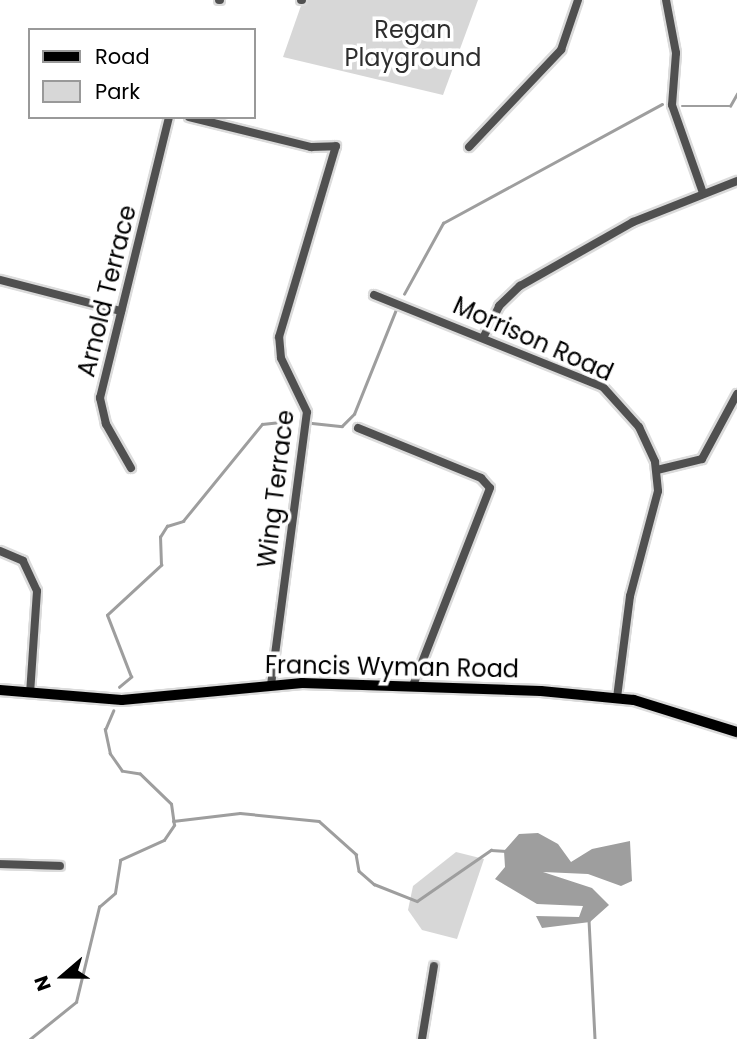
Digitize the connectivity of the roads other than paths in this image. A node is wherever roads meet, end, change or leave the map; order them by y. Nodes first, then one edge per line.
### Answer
1 (578, 0) edge
2 (666, 0) edge
3 (169, 119) edge
4 (197, 119) edge
5 (469, 147) dead end
6 (737, 181) edge
7 (703, 193) junction
8 (0, 280) edge
9 (374, 295) dead end
10 (121, 311) junction
11 (484, 336) junction
12 (737, 394) edge
13 (358, 428) dead end
14 (131, 468) dead end
15 (657, 470) junction
16 (0, 551) edge
17 (271, 685) junction
18 (413, 686) junction
19 (0, 690) edge
20 (30, 693) junction
21 (617, 697) junction
22 (737, 732) edge
23 (0, 864) edge
24 (60, 866) dead end
25 (434, 966) dead end
26 (422, 1039) edge

1 - 5 street
2 - 7 street
3 - 10 street, Arnold Terrace
4 - 17 street, Wing Terrace
6 - 7 street
7 - 11 street
8 - 10 street
9 - 11 street, Morrison Road
10 - 14 street, Arnold Terrace
11 - 15 street, Morrison Road
12 - 15 street
13 - 18 street
15 - 21 street, Morrison Road
16 - 20 street
17 - 18 main road, Francis Wyman Road
17 - 20 main road, Francis Wyman Road
18 - 21 main road, Francis Wyman Road
19 - 20 main road, Francis Wyman Road
21 - 22 main road, Francis Wyman Road
23 - 24 street
25 - 26 street

